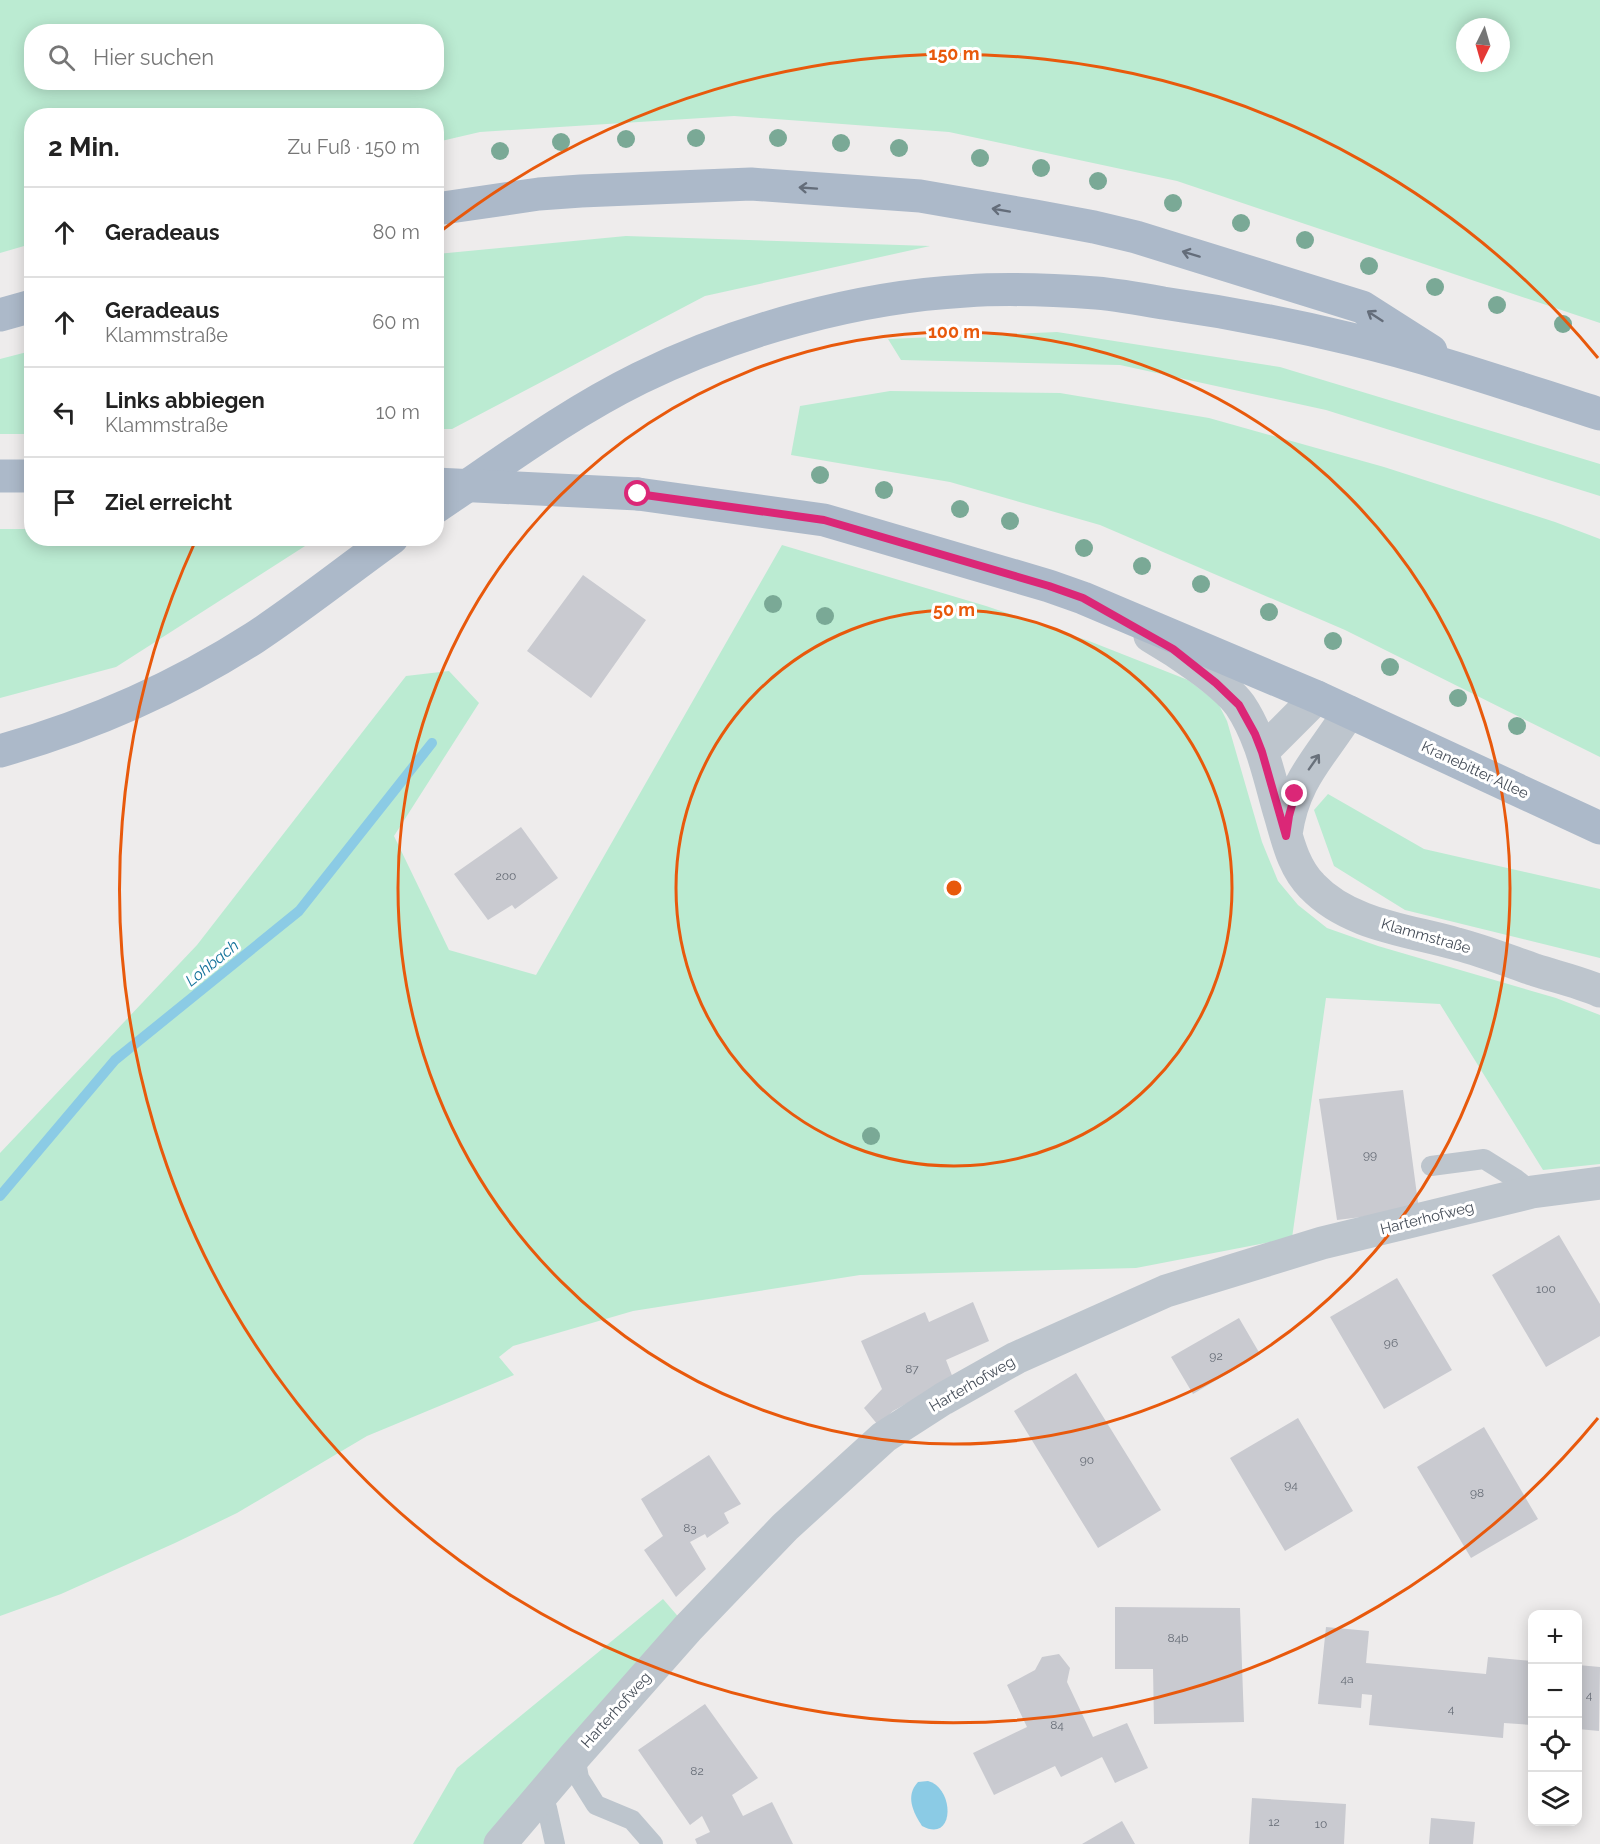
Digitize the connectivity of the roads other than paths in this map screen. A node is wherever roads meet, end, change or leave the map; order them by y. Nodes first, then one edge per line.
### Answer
1 (444, 208) edge
2 (24, 308) edge
3 (0, 315) edge
4 (1460, 370) junction
5 (1600, 414) edge
6 (0, 476) edge
7 (24, 476) edge
8 (444, 484) edge
9 (444, 502) edge
10 (381, 546) edge
11 (1083, 598) junction
12 (1317, 697) junction
13 (1349, 712) junction
14 (0, 751) edge
15 (1262, 752) junction
16 (1600, 828) edge
17 (1286, 836) junction
18 (1600, 991) edge
19 (1431, 1166) dead end
20 (1600, 1184) edge
21 (1532, 1192) junction
22 (575, 1756) junction
23 (542, 1795) junction
24 (500, 1844) edge
25 (555, 1844) edge
26 (653, 1844) edge

4 -> 1 main road
2 - 3 main road
4 - 5 main road
4 - 9 main road
6 - 7 main road
8 - 11 main road, Kranebitter Allee, bridge
10 - 14 main road
11 - 12 main road, Kranebitter Allee
11 - 15 street, Klammstraße
12 - 13 main road, Kranebitter Allee
12 - 15 street
13 - 16 main road, Kranebitter Allee
17 -> 13 street
15 - 17 street, Klammstraße
17 - 18 street, Klammstraße
19 - 21 lane
20 - 21 street, Harterhofweg
21 - 22 street, Harterhofweg
22 - 23 street, Harterhofweg
22 - 26 lane
23 - 24 street, Harterhofweg
23 - 25 lane

